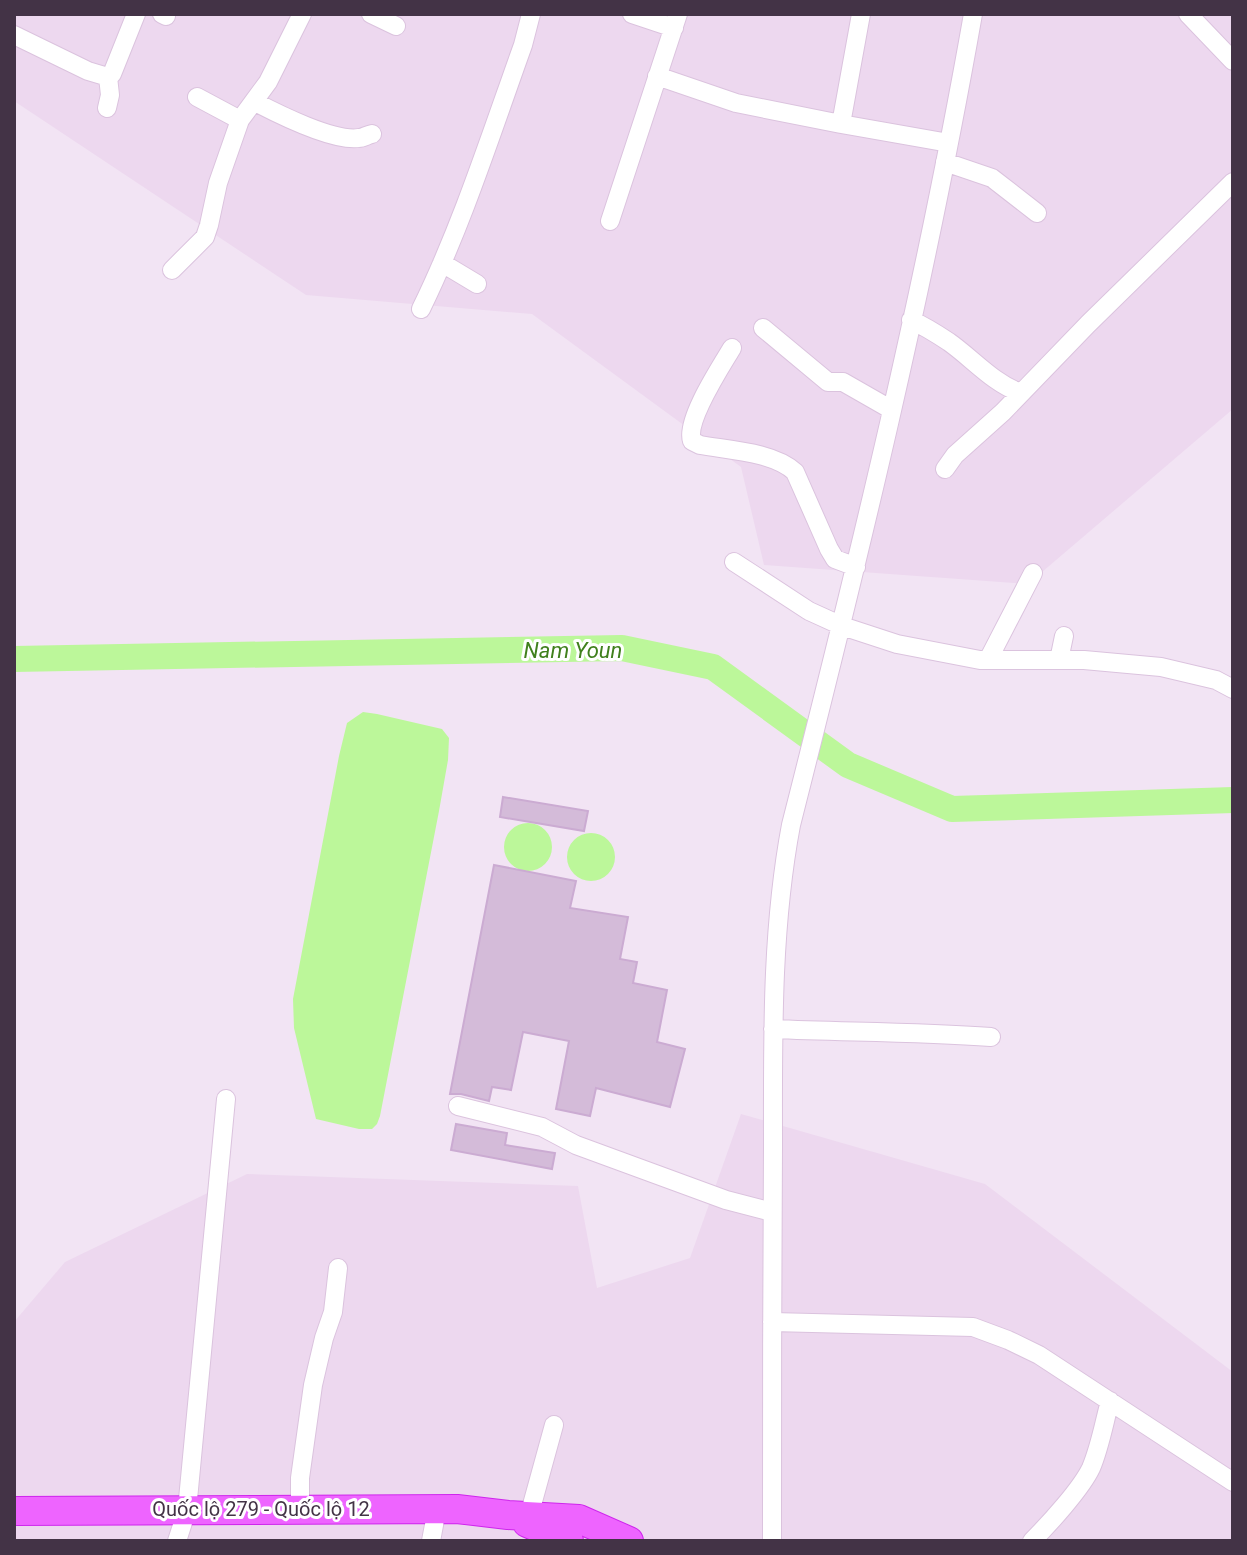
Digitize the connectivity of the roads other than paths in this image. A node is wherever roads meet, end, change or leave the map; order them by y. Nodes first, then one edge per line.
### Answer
1 (136, 14) edge
2 (302, 14) edge
3 (371, 14) edge
4 (531, 14) edge
5 (632, 14) edge
6 (861, 14) edge
7 (973, 14) edge
8 (1188, 14) edge
9 (676, 21) edge
10 (396, 26) dead end
11 (14, 35) edge
12 (1233, 61) edge
13 (657, 76) junction
14 (108, 77) junction
15 (197, 97) dead end
16 (255, 102) junction
17 (107, 108) dead end
18 (240, 120) junction
19 (841, 124) junction
20 (372, 134) dead end
21 (949, 143) junction
22 (945, 162) junction
23 (1233, 182) edge
24 (1037, 213) dead end
25 (610, 221) dead end
26 (442, 263) junction
27 (172, 270) dead end
28 (477, 284) dead end
29 (421, 309) dead end
30 (911, 320) junction
31 (763, 328) dead end
32 (732, 348) dead end
33 (1021, 393) junction
34 (892, 410) junction
35 (945, 469) dead end
36 (734, 562) dead end
37 (856, 567) junction
38 (1033, 573) dead end
39 (840, 633) junction
40 (1064, 636) dead end
41 (988, 660) junction
42 (1059, 660) junction
43 (1233, 689) edge
44 (773, 1029) junction
45 (991, 1037) dead end
46 (226, 1099) dead end
47 (458, 1106) dead end
48 (772, 1212) junction
49 (338, 1268) dead end
50 (772, 1322) junction
51 (1110, 1401) junction
52 (554, 1425) dead end
53 (1233, 1482) edge
54 (300, 1509) junction
55 (437, 1509) junction
56 (187, 1510) junction
57 (14, 1511) edge
58 (521, 1518) junction
59 (177, 1541) edge
60 (431, 1541) edge
61 (569, 1541) edge
62 (629, 1541) edge
63 (772, 1541) edge
64 (1032, 1541) edge

1 - 14 street
2 - 16 street
3 - 10 street
4 - 26 street
5 - 9 street
6 - 19 street
7 - 21 street
8 - 12 street
9 - 13 street
11 - 14 street
13 - 19 street
13 - 25 street
14 - 17 street
15 - 18 street
16 - 18 street
16 - 20 street
18 - 27 street
19 - 21 street
21 - 22 street
22 - 24 street
22 - 30 street
23 - 33 street
26 - 28 street
26 - 29 street
30 - 33 street
30 - 34 street
31 - 34 street
32 - 37 street
33 - 35 street
34 - 37 street
36 - 39 street
37 - 39 street
38 - 41 street
39 - 41 street
39 - 44 street
40 - 42 street
41 - 42 street
42 - 43 street
44 - 45 street
44 - 48 street
46 - 56 street
47 - 48 street
48 - 50 street
49 - 54 street
50 - 51 street
50 - 63 street
51 - 53 street
51 - 64 street
52 - 58 street
54 - 55 highway, Quốc lộ 279 - Quốc lộ 12
54 - 56 highway, Quốc lộ 279 - Quốc lộ 12
55 - 58 highway, Quốc lộ 279 - Quốc lộ 12
55 - 60 street
56 - 57 highway, Quốc lộ 279 - Quốc lộ 12
56 - 59 street
58 - 61 highway
58 - 62 highway

